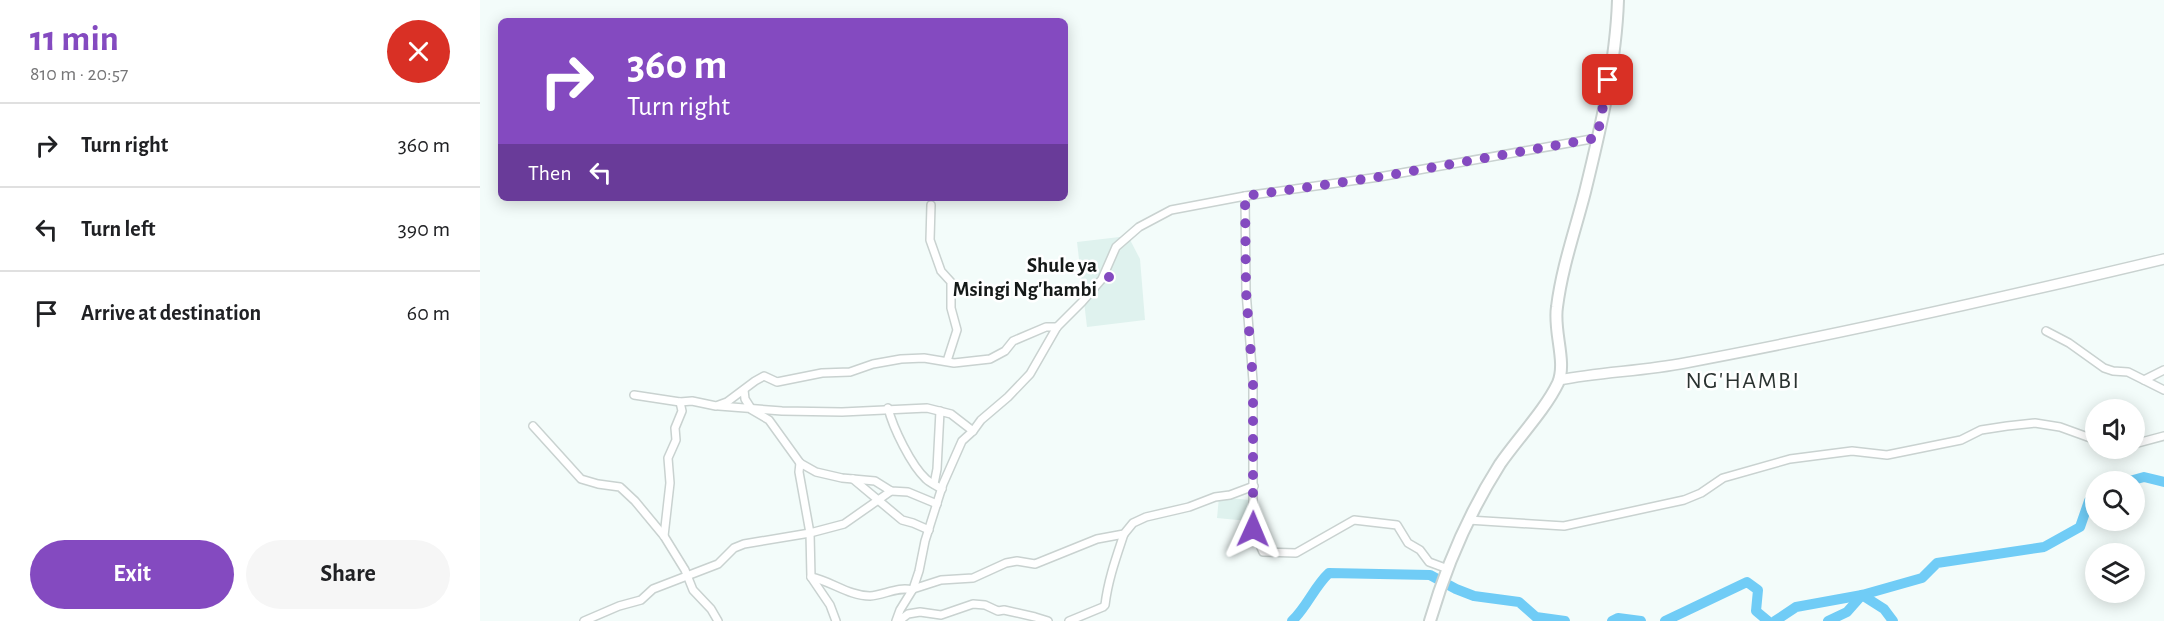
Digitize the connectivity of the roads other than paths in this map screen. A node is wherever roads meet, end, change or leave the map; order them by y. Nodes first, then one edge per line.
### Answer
1 (1618, 0) edge
2 (1597, 138) junction
3 (1245, 196) junction
4 (931, 205) dead end
5 (2164, 259) edge
6 (1057, 327) junction
7 (2046, 331) dead end
8 (947, 362) junction
9 (2164, 370) edge
10 (1559, 380) junction
11 (2144, 380) junction
12 (744, 390) junction
13 (2164, 390) edge
14 (634, 395) dead end
15 (680, 402) junction
16 (716, 406) junction
17 (888, 408) junction
18 (752, 410) junction
19 (940, 411) junction
20 (533, 426) dead end
21 (973, 431) junction
22 (2085, 436) edge
23 (2164, 436) edge
24 (2145, 441) edge
25 (800, 463) junction
26 (853, 479) junction
27 (934, 484) junction
28 (1254, 486) junction
29 (942, 489) junction
30 (891, 491) junction
31 (879, 501) junction
32 (937, 504) junction
33 (1468, 520) junction
34 (929, 530) junction
35 (810, 533) junction
36 (1124, 534) junction
37 (664, 536) junction
38 (1446, 574) junction
39 (687, 575) junction
40 (811, 577) junction
41 (913, 590) junction
42 (584, 621) edge
43 (718, 621) edge
44 (837, 621) edge
45 (898, 621) edge
46 (1048, 621) edge
47 (1069, 621) edge
48 (1430, 621) edge

1 - 2 main road
2 - 3 street
2 - 10 main road
3 - 6 street
3 - 28 street
4 - 8 street
5 - 10 street
6 - 8 street
6 - 21 street
7 - 11 street
8 - 12 street
9 - 11 street
10 - 33 main road
11 - 13 street
12 - 16 street
12 - 18 street
14 - 15 street
15 - 16 street
15 - 37 street
16 - 18 street
17 - 18 street
17 - 19 street
17 - 27 street
18 - 25 street
19 - 21 street
19 - 27 street
20 - 37 street
21 - 29 street
22 - 33 street
23 - 24 street
25 - 26 street
25 - 35 street
26 - 30 street
26 - 31 street
27 - 29 street
28 - 36 street
28 - 38 street
29 - 32 street
30 - 31 street
30 - 32 street
31 - 34 street
31 - 35 street
32 - 34 street
33 - 38 main road
34 - 41 street
35 - 39 street
35 - 40 street
36 - 41 street
36 - 47 street
37 - 39 street
38 - 48 main road
39 - 42 street
39 - 43 street
40 - 41 street
40 - 44 street
41 - 45 street
45 - 46 street

